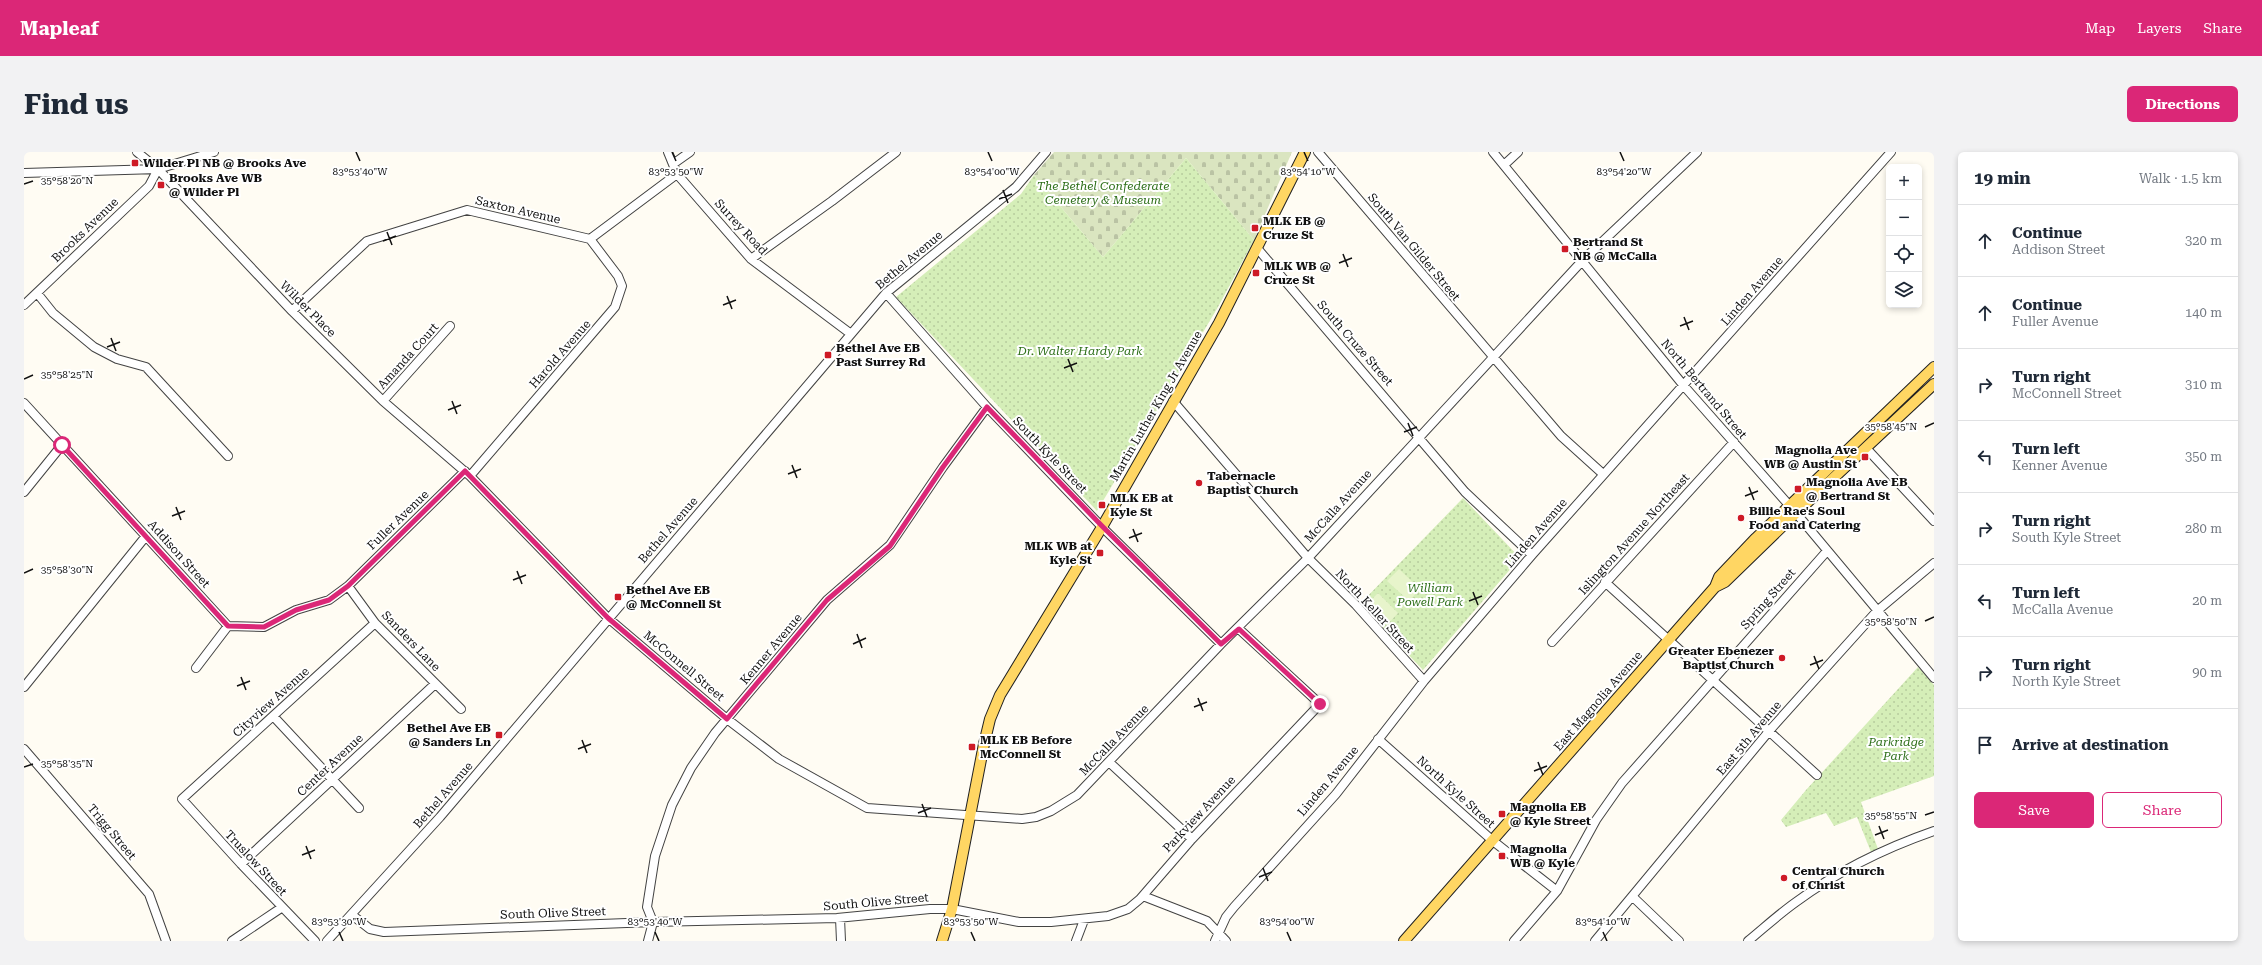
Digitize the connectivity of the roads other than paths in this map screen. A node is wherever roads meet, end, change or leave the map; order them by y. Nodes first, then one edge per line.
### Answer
1 (137, 152) edge
2 (214, 152) edge
3 (668, 152) edge
4 (690, 152) edge
5 (896, 152) edge
6 (1046, 152) edge
7 (1304, 152) edge
8 (1318, 152) edge
9 (1493, 152) edge
10 (1518, 152) edge
11 (1697, 152) edge
12 (1891, 152) edge
13 (673, 164) junction
14 (1504, 165) junction
15 (158, 169) junction
16 (24, 173) edge
17 (677, 174) junction
18 (590, 239) junction
19 (1257, 248) junction
20 (751, 259) junction
21 (1583, 260) junction
22 (37, 293) junction
23 (886, 293) junction
24 (24, 305) edge
25 (292, 311) junction
26 (450, 326) dead end
27 (851, 334) junction
28 (1492, 357) junction
29 (1934, 367) edge
30 (1934, 384) edge
31 (1684, 386) junction
32 (383, 401) junction
33 (1173, 401) junction
34 (24, 403) edge
35 (987, 407) junction
36 (1419, 436) junction
37 (1734, 442) junction
38 (62, 445) junction
39 (1866, 448) junction
40 (228, 456) dead end
41 (468, 474) junction
42 (1604, 474) junction
43 (24, 492) edge
44 (1788, 505) junction
45 (1796, 513) junction
46 (1934, 521) edge
47 (1102, 526) junction
48 (146, 536) junction
49 (1826, 551) junction
50 (1532, 555) junction
51 (1308, 558) junction
52 (1934, 563) edge
53 (1605, 582) junction
54 (348, 586) junction
55 (1716, 587) junction
56 (1877, 611) junction
57 (608, 618) junction
58 (375, 623) junction
59 (228, 626) junction
60 (1239, 629) junction
61 (1668, 641) junction
62 (1552, 642) dead end
63 (1221, 644) junction
64 (196, 668) dead end
65 (1934, 678) edge
66 (1712, 680) junction
67 (1424, 682) junction
68 (435, 684) junction
69 (24, 687) edge
70 (461, 709) dead end
71 (274, 717) junction
72 (727, 719) junction
73 (1770, 730) junction
74 (1378, 739) junction
75 (24, 749) edge
76 (1109, 762) junction
77 (1817, 774) dead end
78 (332, 779) junction
79 (182, 799) joint
80 (359, 808) dead end
81 (968, 816) junction
82 (1934, 831) edge
83 (1192, 839) junction
84 (1493, 841) junction
85 (240, 864) junction
86 (1557, 891) junction
87 (1143, 896) junction
88 (1633, 897) junction
89 (281, 908) junction
90 (952, 909) junction
91 (352, 915) junction
92 (840, 918) junction
93 (1084, 920) junction
94 (653, 922) junction
95 (1216, 937) edge
96 (166, 941) edge
97 (232, 941) edge
98 (315, 941) edge
99 (327, 941) edge
100 (648, 941) edge
101 (841, 941) edge
102 (942, 941) edge
103 (1076, 941) edge
104 (1226, 941) edge
105 (1404, 941) edge
106 (1514, 941) edge
107 (1595, 941) edge
108 (1679, 941) edge
109 (1748, 941) edge

1 - 15 street, Wilder Place
2 - 15 street
3 - 13 street, Surrey Road
4 - 13 street
5 - 20 street
6 - 23 street, Bethel Avenue
7 - 19 main road, Martin Luther King Jr Avenue
8 - 28 street, South Van Gilder Street
9 - 14 street, North Bertrand Street
10 - 14 street
11 - 21 street, McCalla Avenue
12 - 31 street, Linden Avenue
13 - 17 street, Surrey Road
14 - 21 street, North Bertrand Street
15 - 16 street
15 - 22 street, Brooks Avenue
15 - 25 street, Wilder Place
17 - 18 street
17 - 20 street, Surrey Road
18 - 25 street, Saxton Avenue
18 - 41 street, Harold Avenue
19 - 33 main road, Martin Luther King Jr Avenue
19 - 36 street, South Cruze Street
20 - 27 street, Surrey Road
21 - 28 street, McCalla Avenue
21 - 31 street, North Bertrand Street
22 - 24 street, Brooks Avenue
22 - 40 street
23 - 27 street, Bethel Avenue
23 - 35 street, South Kyle Street
25 - 32 street, Wilder Place
26 - 32 street, Amanda Court
27 - 57 street, Bethel Avenue
28 - 36 street, McCalla Avenue
28 - 42 street, South Van Gilder Street
29 - 44 main road, East Magnolia Avenue
30 - 39 main road, East Magnolia Avenue
31 - 37 street, North Bertrand Street
31 - 42 street, Linden Avenue
32 - 41 street, Wilder Place
33 - 47 main road, Martin Luther King Jr Avenue
33 - 51 street, North Keller Street
34 - 38 street, Addison Street
35 - 47 street, South Kyle Street
35 - 72 street, Kenner Avenue
36 - 50 street, South Cruze Street
36 - 51 street, McCalla Avenue
37 - 44 street, North Bertrand Street
37 - 53 street, Islington Avenue Northeast
38 - 43 street
38 - 48 street, Addison Street
39 - 45 main road, East Magnolia Avenue
39 - 46 street
41 - 54 street, Fuller Avenue
41 - 57 street, McConnell Street
42 - 50 street, Linden Avenue
44 - 45 street, North Bertrand Street
44 - 55 main road, East Magnolia Avenue
45 - 49 street, North Bertrand Street
45 - 55 main road, East Magnolia Avenue
47 - 63 street, South Kyle Street
47 - 81 main road, Martin Luther King Jr Avenue
48 - 59 street, Addison Street
48 - 69 street
49 - 56 street, North Bertrand Street
49 - 66 street, Spring Street
50 - 67 street, Linden Avenue
51 - 60 street, McCalla Avenue
51 - 67 street, North Keller Street
52 - 56 street, East 5th Avenue
53 - 61 street
53 - 62 street, Islington Avenue Northeast
54 - 58 street, Sanders Lane
54 - 59 street
55 - 61 main road, East Magnolia Avenue
56 - 65 street, North Bertrand Street
56 - 73 street, East 5th Avenue
57 - 72 street, McConnell Street
57 - 91 street, Bethel Avenue
58 - 68 street, Sanders Lane
58 - 71 street, Cityview Avenue
59 - 64 street
60 - 63 street, McCalla Avenue
60 - 83 street, Parkview Avenue
61 - 66 street
61 - 84 main road, East Magnolia Avenue
63 - 76 street, McCalla Avenue
66 - 73 street
66 - 86 street, Spring Street
67 - 74 street, Linden Avenue
68 - 70 street, Sanders Lane
68 - 78 street, Center Avenue
71 - 78 street
71 - 79 street, Cityview Avenue
72 - 81 street, McConnell Street
72 - 94 street, Kenner Avenue
73 - 77 street
73 - 88 street, East 5th Avenue
74 - 84 street, North Kyle Street
74 - 95 street, Linden Avenue
75 - 96 street, Trigg Street
76 - 81 street, McCalla Avenue
76 - 83 street
78 - 80 street
78 - 85 street, Center Avenue
79 - 85 street, Truslow Street
81 - 90 main road, Martin Luther King Jr Avenue
82 - 109 street
83 - 87 street, Parkview Avenue
84 - 86 street, North Kyle Street
84 - 105 main road, East Magnolia Avenue
85 - 89 street, Truslow Street
86 - 106 street, Spring Street
87 - 93 street, Parkview Avenue
87 - 95 street
88 - 107 street, East 5th Avenue
88 - 108 street
89 - 97 street
89 - 98 street, Truslow Street
90 - 92 street, South Olive Street
90 - 93 street, Parkview Avenue
90 - 102 main road, Martin Luther King Jr Avenue
91 - 94 street, South Olive Street
91 - 99 street, Bethel Avenue
92 - 94 street, South Olive Street
92 - 101 street
93 - 103 street
94 - 100 street
95 - 104 street

